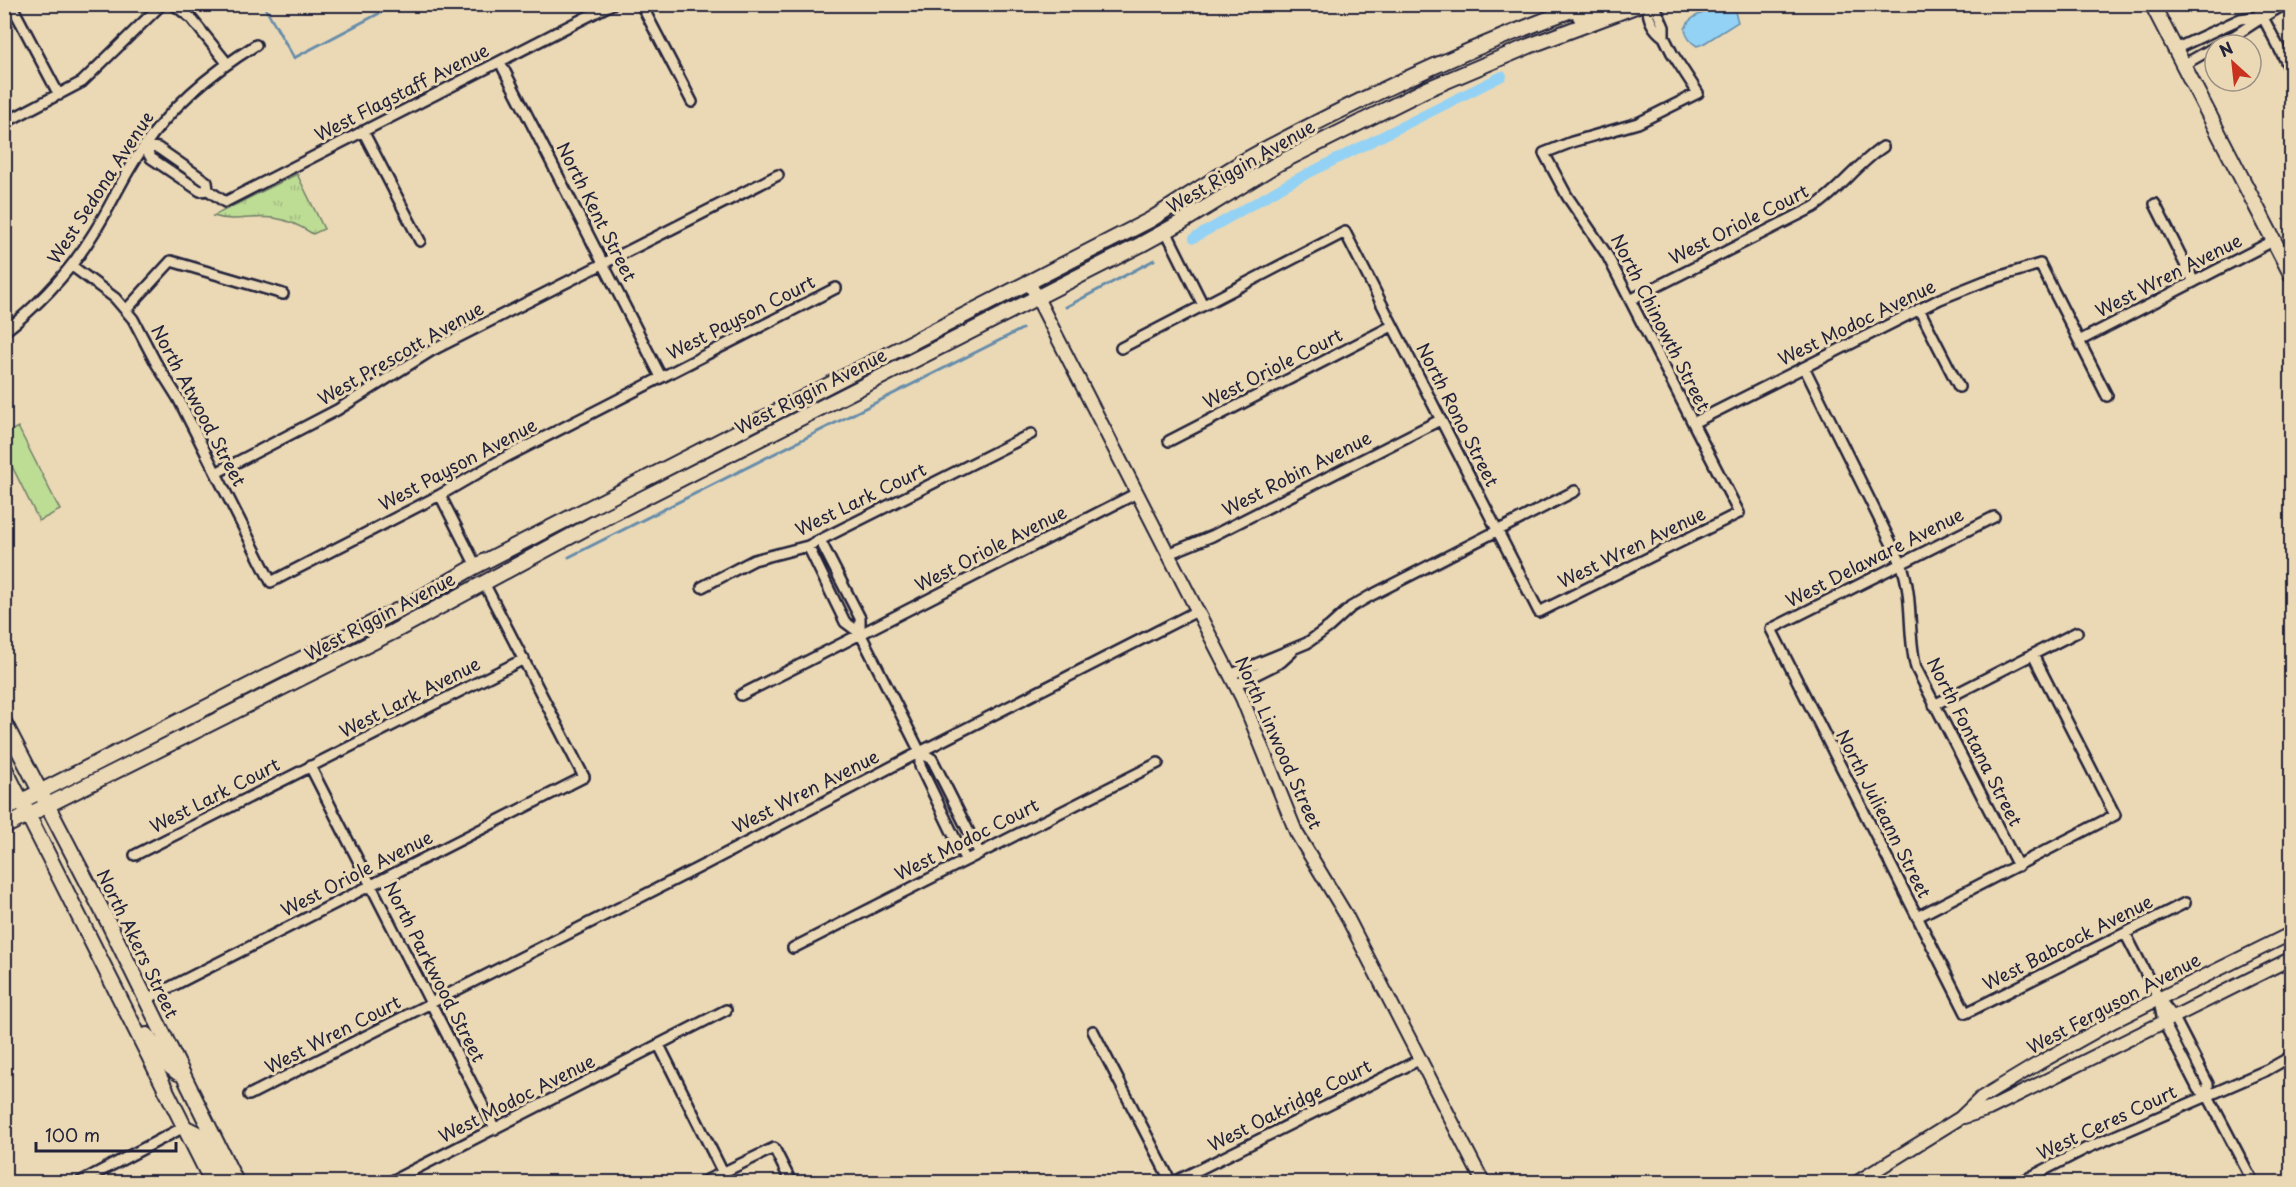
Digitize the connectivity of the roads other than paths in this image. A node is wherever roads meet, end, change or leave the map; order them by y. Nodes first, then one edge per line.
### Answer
1 (11, 4) edge
2 (162, 4) edge
3 (173, 4) edge
4 (612, 4) edge
5 (641, 4) edge
6 (1588, 4) edge
7 (1611, 4) edge
8 (1641, 4) edge
9 (1648, 4) edge
10 (1654, 4) edge
11 (2152, 4) edge
12 (2256, 4) edge
13 (2286, 4) edge
14 (2262, 16) junction
15 (2241, 33) edge
16 (1664, 37) junction
17 (256, 45) dead end
18 (1529, 46) junction
19 (2175, 49) junction
20 (2203, 54) edge
21 (500, 62) junction
22 (227, 63) junction
23 (2183, 65) junction
24 (2292, 73) edge
25 (59, 95) junction
26 (692, 102) dead end
27 (4, 123) edge
28 (363, 131) junction
29 (144, 146) junction
30 (1883, 147) dead end
31 (778, 175) dead end
32 (2155, 204) dead end
33 (1166, 231) junction
34 (420, 241) dead end
35 (2273, 241) junction
36 (603, 264) junction
37 (72, 266) junction
38 (2292, 276) edge
39 (1029, 282) junction
40 (2194, 282) junction
41 (836, 288) dead end
42 (283, 294) dead end
43 (1036, 298) junction
44 (1630, 300) junction
45 (1203, 305) junction
46 (127, 309) junction
47 (1919, 309) junction
48 (1392, 326) junction
49 (4, 332) edge
50 (2079, 341) junction
51 (1120, 348) dead end
52 (1804, 367) junction
53 (662, 377) junction
54 (1959, 387) dead end
55 (2107, 396) dead end
56 (1440, 420) junction
57 (1693, 423) junction
58 (1031, 434) dead end
59 (1169, 441) dead end
60 (216, 473) junction
61 (1575, 491) dead end
62 (1137, 494) junction
63 (440, 495) junction
64 (589, 508) junction
65 (1739, 513) joint
66 (1994, 517) dead end
67 (1498, 531) junction
68 (820, 540) junction
69 (808, 546) junction
70 (1168, 554) junction
71 (1901, 563) junction
72 (476, 566) junction
73 (271, 582) joint
74 (484, 583) junction
75 (702, 587) dead end
76 (1197, 611) junction
77 (1539, 612) joint
78 (1771, 629) joint
79 (2077, 632) dead end
80 (860, 633) junction
81 (364, 647) junction
82 (2033, 655) junction
83 (524, 659) junction
84 (1233, 680) junction
85 (741, 695) dead end
86 (1934, 705) junction
87 (4, 722) edge
88 (920, 752) junction
89 (1158, 763) dead end
90 (310, 766) junction
91 (4, 767) edge
92 (41, 792) junction
93 (22, 801) junction
94 (49, 807) junction
95 (4, 810) edge
96 (28, 816) junction
97 (4, 827) edge
98 (979, 852) junction
99 (135, 855) dead end
100 (966, 859) junction
101 (2018, 866) junction
102 (371, 885) junction
103 (2185, 903) dead end
104 (1917, 917) junction
105 (2125, 933) junction
106 (2292, 933) edge
107 (793, 948) dead end
108 (2292, 958) edge
109 (2158, 999) junction
110 (145, 1000) junction
111 (431, 1003) junction
112 (125, 1010) junction
113 (726, 1010) dead end
114 (1966, 1013) joint
115 (2168, 1018) junction
116 (1093, 1031) dead end
117 (659, 1045) junction
118 (2292, 1056) edge
119 (1421, 1059) junction
120 (182, 1076) junction
121 (249, 1095) dead end
122 (2208, 1096) junction
123 (1960, 1118) junction
124 (184, 1127) junction
125 (495, 1129) junction
126 (723, 1173) junction
127 (80, 1182) edge
128 (212, 1182) edge
129 (230, 1182) edge
130 (236, 1182) edge
131 (390, 1182) edge
132 (704, 1182) edge
133 (791, 1182) edge
134 (1173, 1182) edge
135 (1483, 1182) edge
136 (1857, 1182) edge
137 (2021, 1182) edge
138 (2253, 1182) edge

1 - 25 street
2 - 25 street
3 - 22 street
4 - 21 street, West Flagstaff Avenue
5 - 26 street
6 - 39 main road, West Riggin Avenue
7 - 18 main road
8 - 18 main road, West Riggin Avenue
9 - 16 street
10 - 16 street
11 - 19 main road
12 - 14 street
13 - 14 street
14 - 15 street
14 - 19 street
14 - 24 street
16 - 44 street, North Chinowth Street
17 - 22 street, West Sedona Avenue
18 - 33 main road, West Riggin Avenue
19 - 23 main road
20 - 23 street
21 - 28 street, West Flagstaff Avenue
21 - 36 street, North Kent Street
22 - 29 street, West Sedona Avenue
23 - 35 main road
25 - 27 street
28 - 29 street, West Flagstaff Avenue
28 - 34 street
29 - 37 street, West Sedona Avenue
30 - 44 street, West Oriole Court
31 - 36 street, West Prescott Avenue
32 - 40 street
33 - 43 main road, West Riggin Avenue
33 - 45 street
35 - 38 main road
35 - 40 street, West Wren Avenue
36 - 53 street, North Kent Street
36 - 60 street, West Prescott Avenue
37 - 46 street, North Atwood Street
37 - 49 street, West Sedona Avenue
39 - 43 street, North Linwood Street
39 - 64 main road, West Riggin Avenue
40 - 50 street, West Wren Avenue
41 - 53 street, West Payson Court
42 - 46 street
43 - 62 street, North Linwood Street
43 - 74 main road, West Riggin Avenue
44 - 57 street, North Chinowth Street
45 - 48 street, North Rono Street
45 - 51 street
46 - 60 street, North Atwood Street
47 - 50 street, West Modoc Avenue
47 - 52 street, West Modoc Avenue
47 - 54 street
48 - 56 street, North Rono Street
48 - 59 street, West Oriole Court
50 - 55 street
52 - 57 street, West Modoc Avenue
52 - 71 street, North Fontana Street
53 - 63 street, West Payson Avenue
56 - 67 street, North Rono Street
56 - 70 street, West Robin Avenue
57 - 65 street, North Chinowth Street
58 - 68 street, West Lark Court
60 - 73 street, North Atwood Street
61 - 67 street
62 - 70 street, North Linwood Street
62 - 80 street, West Oriole Avenue
63 - 72 street
63 - 73 street, West Payson Avenue
64 - 72 main road, West Riggin Avenue
64 - 74 main road
65 - 77 street, West Wren Avenue
66 - 71 street, West Delaware Avenue
67 - 77 street, North Rono Street
67 - 84 street
68 - 69 street, West Lark Court
68 - 80 street
69 - 75 street, West Lark Court
69 - 80 street
70 - 76 street, North Linwood Street
71 - 78 street, West Delaware Avenue
71 - 86 street, North Fontana Street
72 - 81 main road
72 - 92 main road, West Riggin Avenue
74 - 81 main road, West Riggin Avenue
74 - 83 street
76 - 84 street, North Linwood Street
76 - 88 street, West Wren Avenue
78 - 104 street, North Julieann Street
79 - 82 street
80 - 85 street
80 - 88 street
81 - 94 main road, West Riggin Avenue
82 - 86 street
82 - 101 street
83 - 90 street, West Lark Avenue
83 - 102 street, West Oriole Avenue
84 - 119 street, North Linwood Street
86 - 101 street, North Fontana Street
87 - 92 main road, North Akers Street
88 - 98 street
88 - 100 street
88 - 111 street, West Wren Avenue
89 - 98 street, West Modoc Court
90 - 99 street, West Lark Court
90 - 102 street, North Parkwood Street
91 - 93 main road
92 - 93 main road, West Riggin Avenue
92 - 94 main road, North Akers Street
93 - 95 main road, West Riggin Avenue
93 - 96 main road
94 - 96 main road, West Riggin Avenue
94 - 110 main road, North Akers Street
96 - 97 main road, West Riggin Avenue
96 - 112 main road
98 - 100 street, West Modoc Court
100 - 107 street, West Modoc Court
101 - 104 street
102 - 110 street, West Oriole Avenue
102 - 111 street, North Parkwood Street
103 - 105 street, West Babcock Avenue
104 - 114 street, North Julieann Street
105 - 109 street
105 - 114 street, West Babcock Avenue
106 - 109 street, West Ferguson Avenue
108 - 115 street, West Ferguson Avenue
109 - 115 street
109 - 123 street, West Ferguson Avenue
110 - 120 main road, North Akers Street
111 - 121 street, West Wren Court
111 - 125 street, North Parkwood Street
112 - 120 main road
112 - 124 main road
113 - 117 street
115 - 122 street
115 - 123 street, West Ferguson Avenue
116 - 134 street
117 - 125 street, West Modoc Avenue
117 - 126 street
118 - 122 street, West Ceres Court
119 - 134 street, West Oakridge Court
119 - 135 street, North Linwood Street
120 - 130 main road, North Akers Street
122 - 137 street, West Ceres Court
122 - 138 street
123 - 136 street, West Ferguson Avenue
124 - 127 street
124 - 128 main road
124 - 129 main road
125 - 131 street, West Modoc Avenue
126 - 132 street
126 - 133 street

